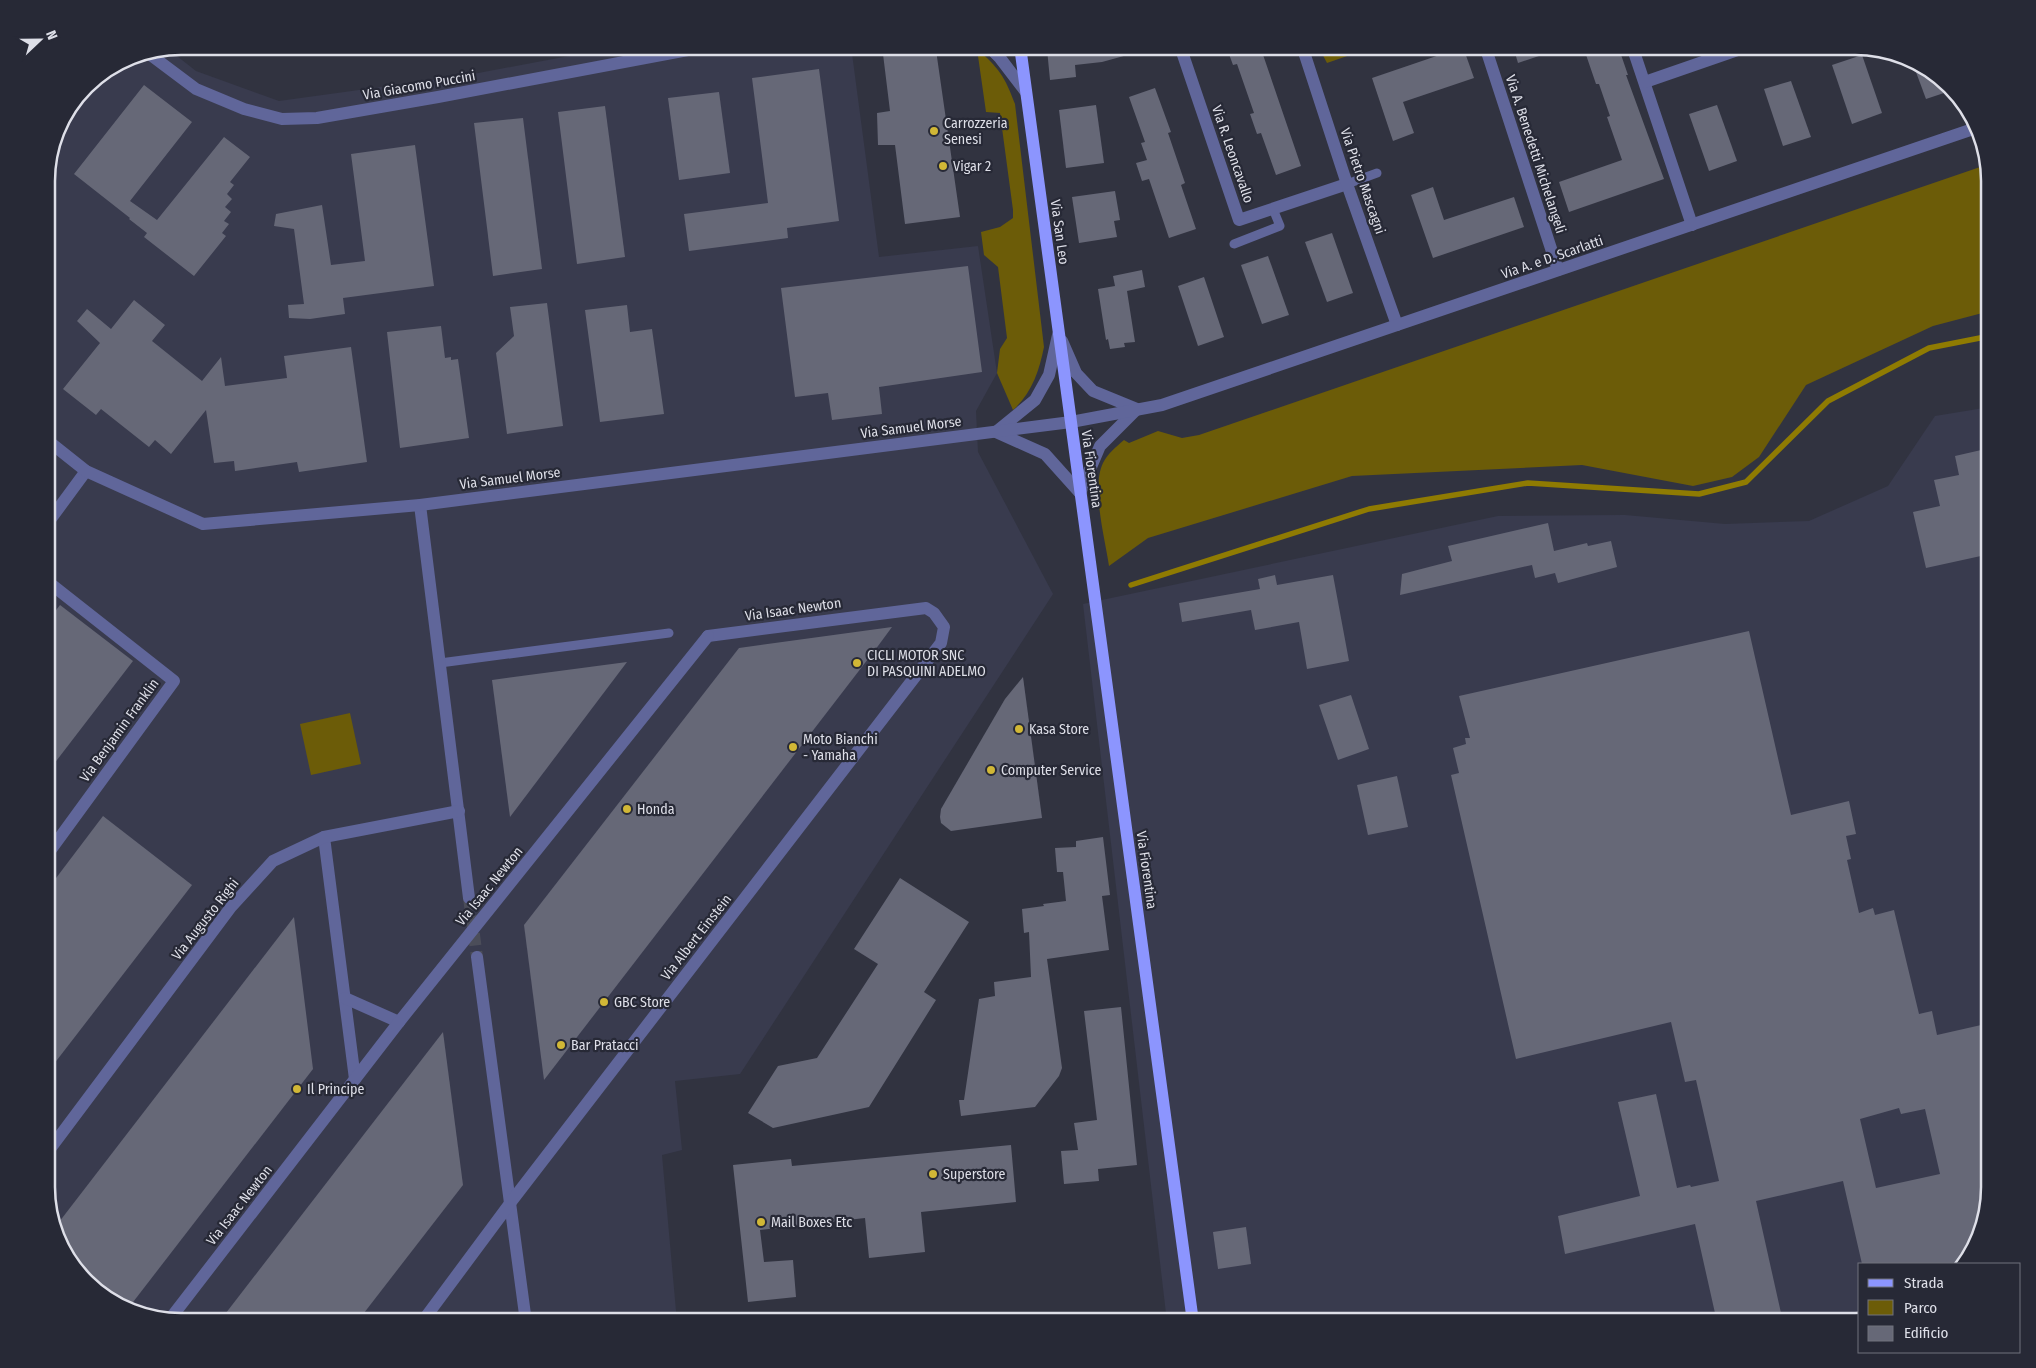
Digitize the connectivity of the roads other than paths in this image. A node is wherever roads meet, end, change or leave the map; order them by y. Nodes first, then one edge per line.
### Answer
1 (660, 55) edge
2 (997, 55) edge
3 (1021, 55) edge
4 (1183, 55) edge
5 (1305, 55) edge
6 (1488, 55) edge
7 (1635, 55) edge
8 (1722, 55) edge
9 (154, 58) edge
10 (1645, 82) junction
11 (1026, 92) junction
12 (1970, 130) edge
13 (1378, 173) dead end
14 (1347, 184) junction
15 (1272, 209) junction
16 (1692, 225) junction
17 (1234, 244) dead end
18 (1558, 270) junction
19 (1397, 325) junction
20 (1058, 335) junction
21 (1137, 408) junction
22 (1071, 422) junction
23 (996, 432) junction
24 (55, 447) edge
25 (86, 471) junction
26 (1080, 493) junction
27 (420, 505) junction
28 (55, 512) edge
29 (55, 588) edge
30 (911, 609) joint
31 (669, 634) dead end
32 (440, 663) junction
33 (459, 812) junction
34 (324, 837) junction
35 (55, 843) edge
36 (469, 898) tunnel mouth
37 (477, 957) tunnel mouth
38 (345, 998) junction
39 (399, 1022) junction
40 (356, 1079) junction
41 (55, 1141) edge
42 (511, 1202) junction
43 (174, 1313) edge
44 (429, 1313) edge
45 (525, 1313) edge
46 (1192, 1313) edge

1 - 9 street, Via Giacomo Puccini
2 - 11 street
3 - 11 main road, Via San Leo
4 - 15 street, Via R. Leoncavallo
5 - 14 street, Via Pietro Mascagni
6 - 18 street, Via A. Benedetti Michelangeli
7 - 10 street
8 - 10 street
10 - 16 street
11 - 20 main road, Via San Leo
12 - 16 street, Via A. e D. Scarlatti
13 - 14 lane
14 - 15 street, Via R. Leoncavallo
14 - 19 street, Via Pietro Mascagni
15 - 17 lane
16 - 18 street, Via A. e D. Scarlatti
18 - 19 street, Via A. e D. Scarlatti
19 - 21 street, Via A. e D. Scarlatti
20 - 21 street, Via A. e D. Scarlatti
20 - 22 main road, Via San Leo
20 - 23 street
21 - 22 street, Via A. e D. Scarlatti
21 - 26 street
22 - 23 street, Via Samuel Morse
22 - 26 main road, Via Fiorentina
23 - 26 street
23 - 27 street, Via Samuel Morse
24 - 25 street, Via Samuel Morse
25 - 27 street, Via Samuel Morse
25 - 28 street
26 - 46 main road, Via Fiorentina
27 - 32 street
29 - 35 street, Via Benjamin Franklin
30 - 39 street, Via Isaac Newton, bridge
30 - 42 street, Via Albert Einstein
31 - 32 lane
32 - 33 street
33 - 34 street, Via Augusto Righi
33 - 36 street
34 - 38 street
34 - 41 street, Via Augusto Righi
37 - 42 street
38 - 39 street
38 - 40 street
39 - 40 street, Via Isaac Newton, bridge
40 - 43 street, Via Isaac Newton, bridge
42 - 44 street, Via Albert Einstein
42 - 45 street

